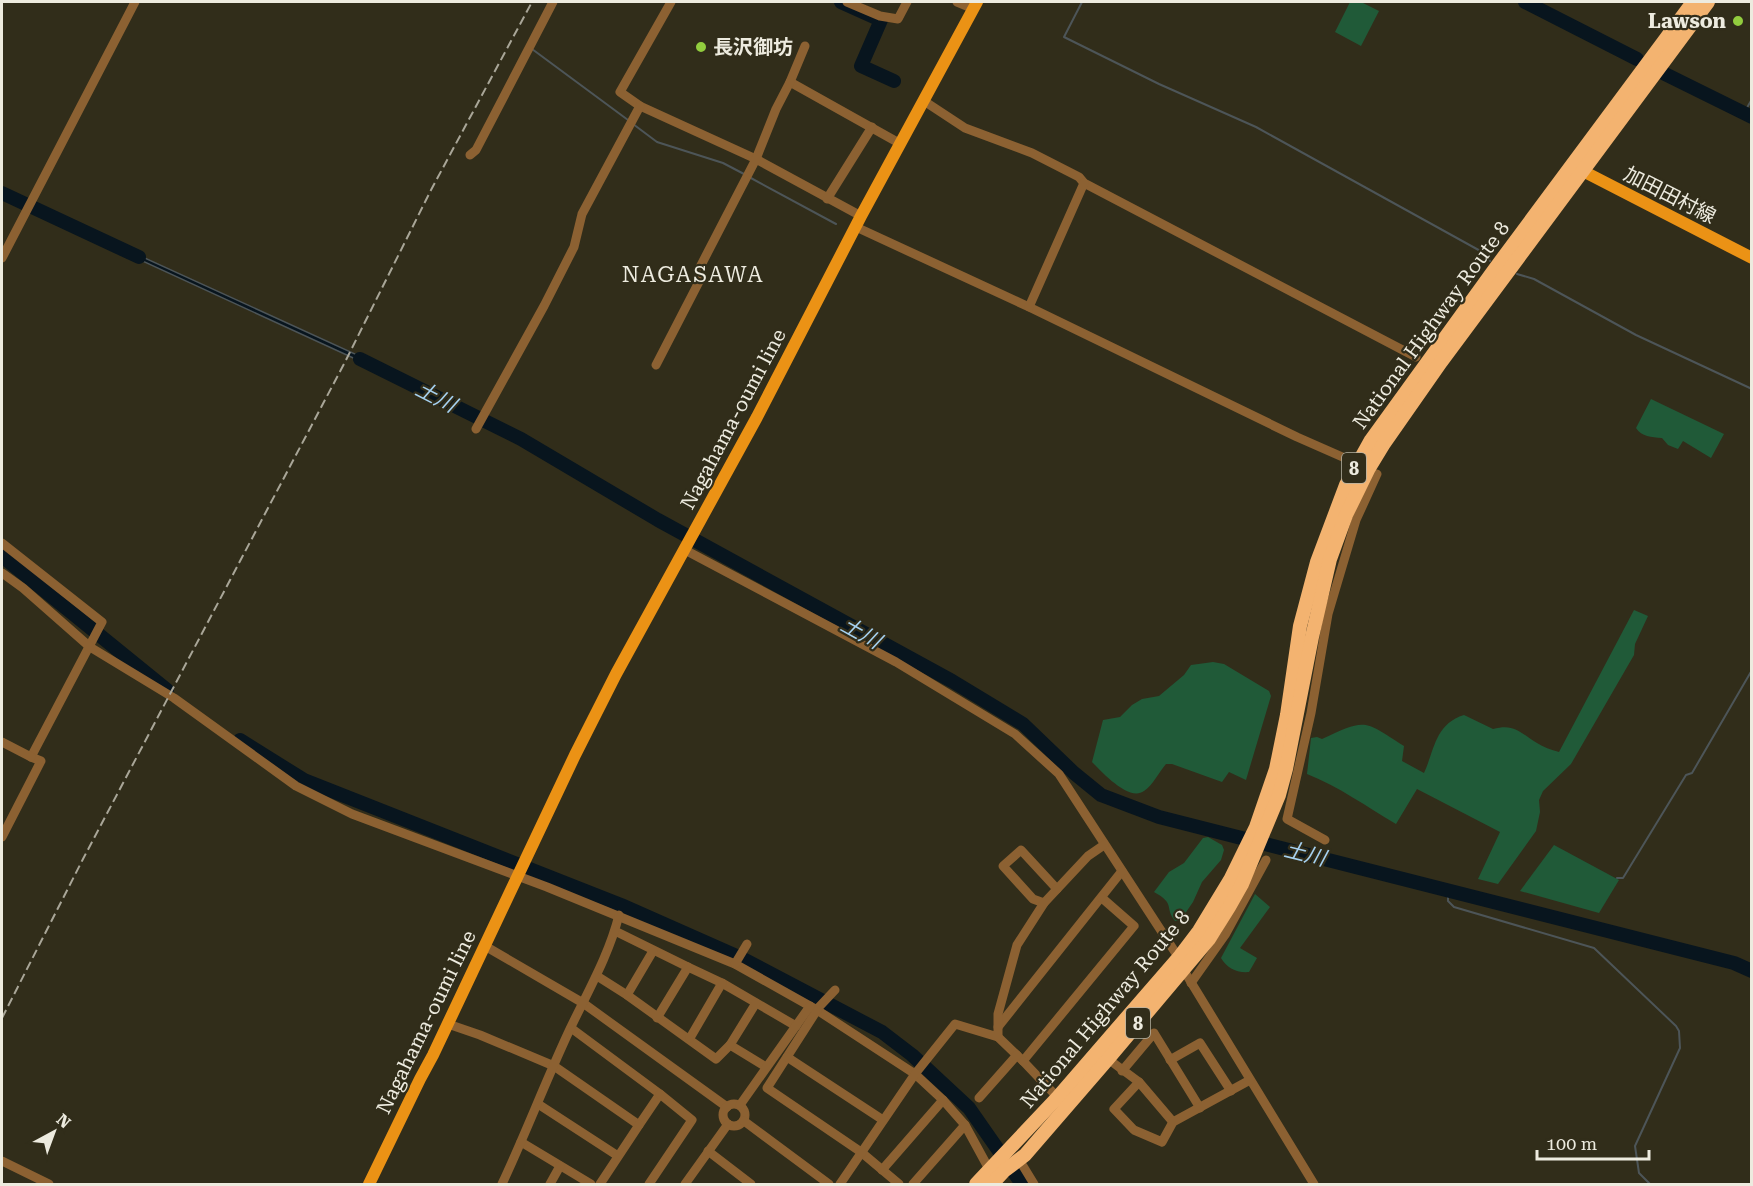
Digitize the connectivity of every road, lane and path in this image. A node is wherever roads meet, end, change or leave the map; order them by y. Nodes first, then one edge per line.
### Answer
1 (135, 2) edge
2 (554, 2) edge
3 (671, 2) edge
4 (848, 2) edge
5 (907, 2) edge
6 (957, 2) edge
7 (1693, 2) edge
8 (1708, 2) edge
9 (976, 5) edge
10 (805, 46) dead end
11 (790, 82) junction
12 (924, 101) junction
13 (640, 106) junction
14 (872, 127) junction
15 (900, 143) junction
16 (470, 155) dead end
17 (756, 159) junction
18 (1577, 168) junction
19 (1084, 183) junction
20 (826, 199) junction
21 (858, 221) junction
22 (2, 258) edge
23 (1752, 258) edge
24 (1029, 307) junction
25 (1416, 357) dead end
26 (656, 364) dead end
27 (476, 429) dead end
28 (1347, 459) dead end
29 (1377, 474) dead end
30 (2, 543) edge
31 (686, 548) junction
32 (2, 573) edge
33 (90, 644) junction
34 (2, 742) edge
35 (31, 757) junction
36 (2, 837) edge
37 (1325, 840) dead end
38 (1104, 844) junction
39 (1266, 860) dead end
40 (1122, 871) junction
41 (518, 876) junction
42 (1057, 889) junction
43 (1102, 898) junction
44 (1044, 903) junction
45 (619, 915) junction
46 (615, 931) junction
47 (747, 944) dead end
48 (485, 946) junction
49 (653, 951) junction
50 (1181, 963) junction
51 (735, 964) junction
52 (688, 967) junction
53 (597, 976) junction
54 (1191, 982) junction
55 (722, 983) junction
56 (834, 991) dead end
57 (627, 995) junction
58 (584, 1003) junction
59 (756, 1003) junction
60 (815, 1008) junction
61 (657, 1018) junction
62 (448, 1024) junction
63 (796, 1026) junction
64 (571, 1028) junction
65 (998, 1032) junction
66 (690, 1038) junction
67 (730, 1045) junction
68 (787, 1058) junction
69 (1020, 1058) junction
70 (1108, 1059) junction
71 (1170, 1060) junction
72 (554, 1066) junction
73 (766, 1067) junction
74 (1122, 1071) junction
75 (916, 1073) junction
76 (1250, 1080) junction
77 (1138, 1082) junction
78 (1231, 1091) junction
79 (660, 1094) junction
80 (979, 1098) dead end
81 (943, 1100) junction
82 (1062, 1102) junction
83 (538, 1104) junction
84 (740, 1105) junction
85 (727, 1107) junction
86 (1200, 1108) junction
87 (883, 1120) junction
88 (744, 1121) junction
89 (1173, 1122) junction
90 (728, 1124) junction
91 (639, 1125) junction
92 (966, 1125) junction
93 (521, 1142) junction
94 (708, 1151) junction
95 (861, 1152) junction
96 (618, 1156) junction
97 (1024, 1160) junction
98 (2, 1161) edge
99 (560, 1166) junction
100 (996, 1167) junction
101 (882, 1170) junction
102 (750, 1184) edge
103 (49, 1185) edge
104 (369, 1185) edge
105 (502, 1185) edge
106 (550, 1185) edge
107 (591, 1185) edge
108 (600, 1185) edge
109 (649, 1185) edge
110 (685, 1185) edge
111 (829, 1185) edge
112 (840, 1185) edge
113 (899, 1185) edge
114 (913, 1185) edge
115 (976, 1185) edge
116 (992, 1185) edge
117 (1034, 1185) edge
118 (1314, 1185) edge

1 - 22 street
2 - 16 street
3 - 13 street
4 - 5 street
6 - 9 street
7 - 18 highway, National Highway Route 8 / 8
8 - 18 highway, National Highway Route 8 / 8
9 - 12 main road, Nagahama-oumi line
10 - 11 street
11 - 14 street
11 - 17 street
12 - 15 main road, Nagahama-oumi line
12 - 19 street
13 - 17 street
13 - 27 street
14 - 15 street
14 - 20 street
15 - 21 main road, Nagahama-oumi line
17 - 20 street
17 - 26 street
18 - 23 main road, 加田田村線
18 - 50 highway, National Highway Route 8 / 8
19 - 24 street
19 - 25 street
20 - 21 street
21 - 24 street
21 - 31 main road, Nagahama-oumi line
24 - 28 street
29 - 37 street
30 - 33 street
31 - 38 street
31 - 41 main road, Nagahama-oumi line
32 - 33 street
33 - 35 street
33 - 41 street
34 - 35 street
35 - 36 street
38 - 40 street
38 - 42 street
39 - 54 street
40 - 43 street
40 - 50 street
41 - 45 street
41 - 48 main road, Nagahama-oumi line
42 - 44 street
42 - 44 street
43 - 65 street
43 - 69 street
44 - 65 street
45 - 46 street
45 - 51 street
46 - 49 street
46 - 53 street
47 - 51 street
48 - 58 street
48 - 62 main road, Nagahama-oumi line
49 - 52 street
49 - 57 street
50 - 54 street
50 - 70 highway, National Highway Route 8 / 8
50 - 82 highway, National Highway Route 8 / 8
51 - 60 street
52 - 55 street
52 - 61 street
53 - 57 street
53 - 58 street
54 - 76 street
55 - 59 street
55 - 66 street
56 - 60 street
57 - 61 street
58 - 64 street
58 - 85 street
59 - 63 street
59 - 67 street
60 - 63 street
60 - 68 street
60 - 75 street
61 - 66 street
62 - 72 street
62 - 104 main road, Nagahama-oumi line
63 - 73 street
64 - 72 street
64 - 79 street
65 - 69 street
65 - 75 street
66 - 67 street
67 - 73 street
68 - 87 street
68 - 95 street
69 - 80 street
69 - 82 street
70 - 74 street
70 - 82 highway, National Highway Route 8 / 8
71 - 74 street
71 - 78 street
71 - 86 street
72 - 83 street
72 - 91 street
73 - 84 street
74 - 77 street
75 - 81 street
75 - 87 street
76 - 78 street
76 - 118 street
77 - 89 street
77 - 89 street
78 - 86 street
79 - 91 street
79 - 109 street
81 - 92 street
81 - 101 street
82 - 97 highway, National Highway Route 8 / 8
82 - 100 highway, National Highway Route 8 / 8
83 - 93 street
83 - 96 street
84 - 85 street
84 - 88 street
85 - 90 street
86 - 89 street
87 - 95 street
88 - 90 street
88 - 111 street
90 - 94 street
91 - 96 street
92 - 100 street
92 - 114 street
93 - 99 street
93 - 105 street
94 - 102 street
94 - 110 street
95 - 101 street
95 - 112 street
96 - 108 street
97 - 100 highway, National Highway Route 8 / 8
97 - 117 street
98 - 103 street
99 - 106 street
99 - 107 street
100 - 115 highway, National Highway Route 8 / 8
100 - 116 highway, National Highway Route 8 / 8
101 - 113 street

